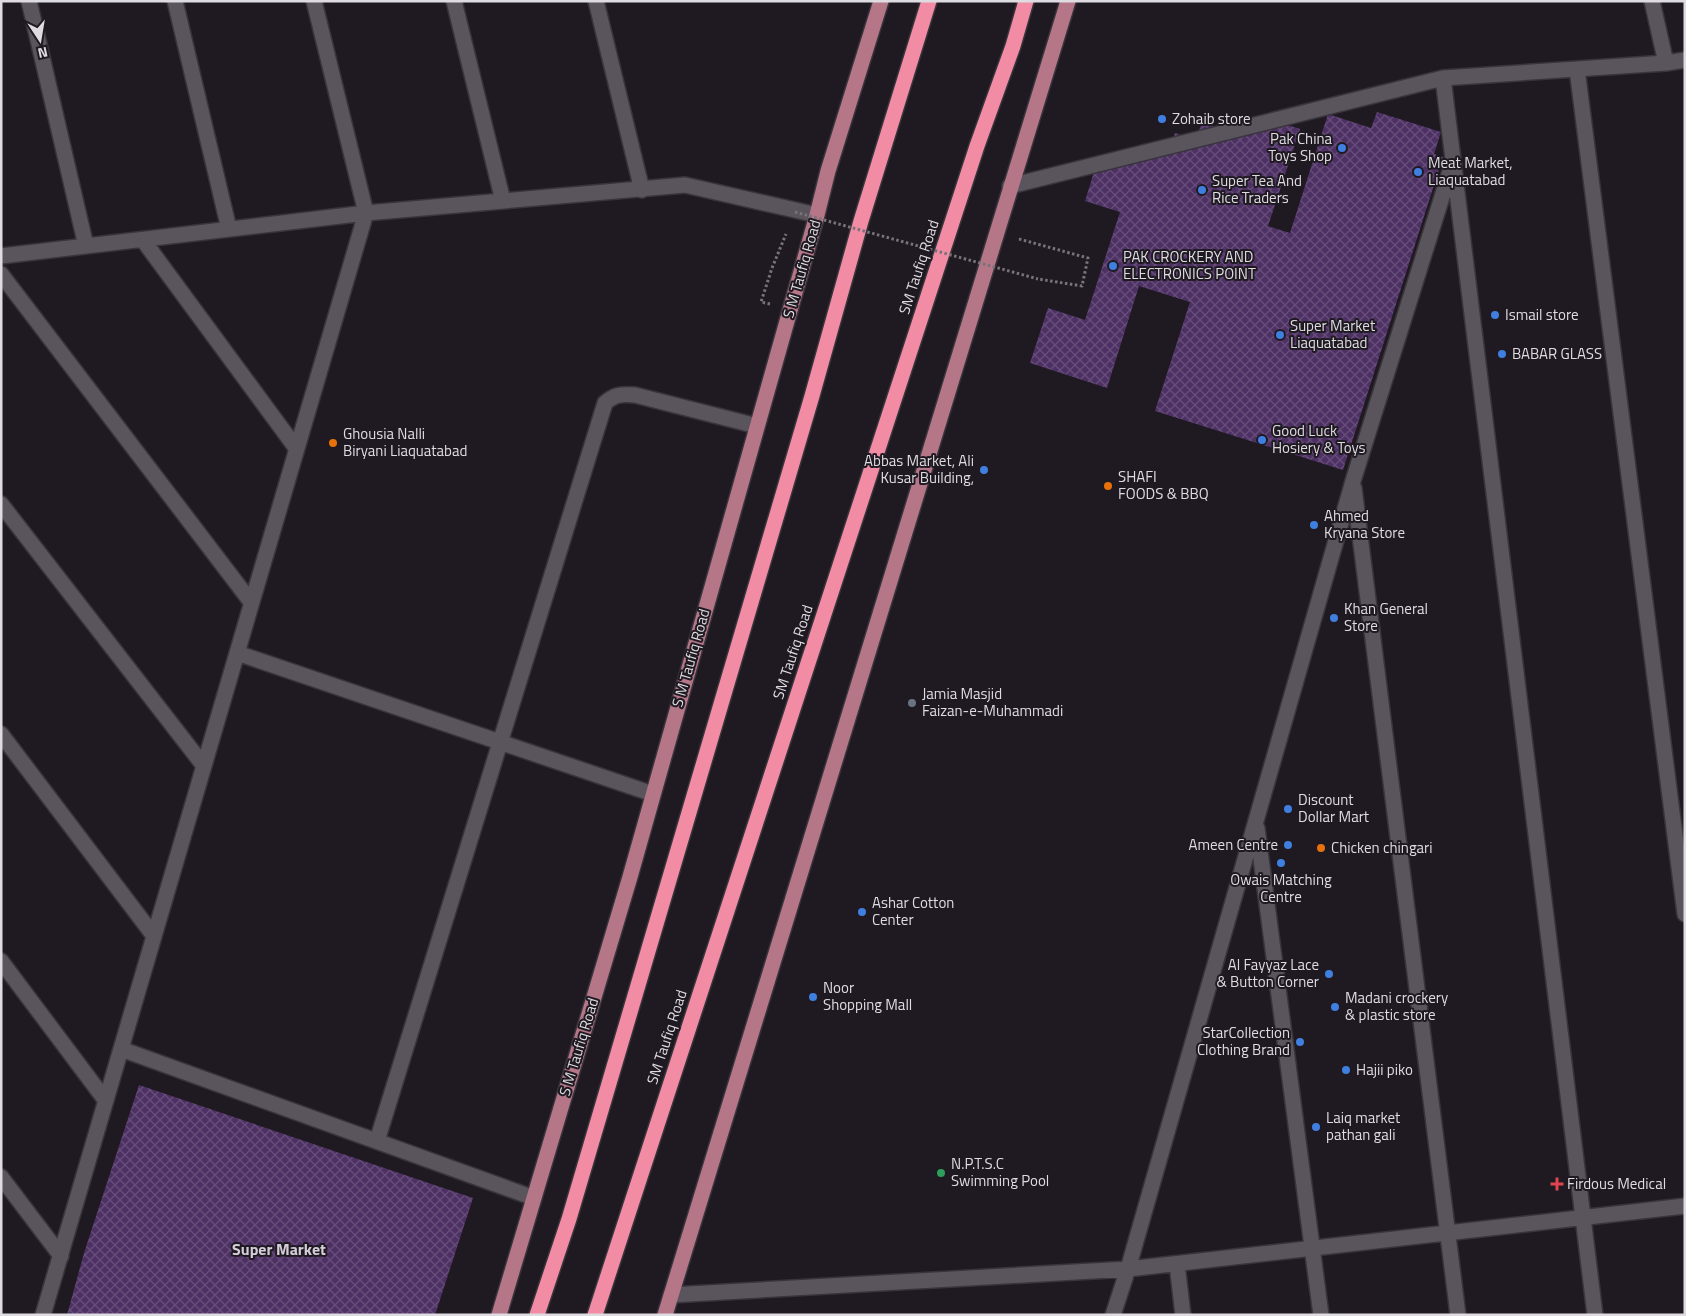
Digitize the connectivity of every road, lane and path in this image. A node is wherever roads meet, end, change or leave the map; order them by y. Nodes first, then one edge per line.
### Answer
1 (29, 1) edge
2 (175, 1) edge
3 (314, 1) edge
4 (454, 1) edge
5 (596, 1) edge
6 (881, 1) edge
7 (929, 1) edge
8 (1026, 1) edge
9 (1068, 1) edge
10 (1652, 1) edge
11 (1685, 60) edge
12 (1666, 63) junction
13 (1577, 69) junction
14 (1443, 78) junction
15 (1453, 161) junction
16 (1010, 186) junction
17 (642, 190) junction
18 (503, 201) junction
19 (366, 212) junction
20 (818, 215) junction
21 (792, 220) dead end
22 (788, 228) dead end
23 (229, 229) junction
24 (143, 240) junction
25 (1040, 245) dead end
26 (86, 246) junction
27 (1, 256) edge
28 (772, 268) dead end
29 (1, 274) edge
30 (757, 426) junction
31 (296, 448) junction
32 (1353, 481) junction
33 (1, 504) edge
34 (251, 602) junction
35 (237, 653) junction
36 (1, 734) edge
37 (501, 742) junction
38 (204, 766) junction
39 (653, 794) junction
40 (1256, 822) junction
41 (1685, 914) edge
42 (154, 936) junction
43 (1, 961) edge
44 (121, 1049) junction
45 (106, 1101) junction
46 (377, 1141) junction
47 (1, 1177) edge
48 (534, 1198) junction
49 (1685, 1206) edge
50 (1584, 1217) junction
51 (1448, 1233) junction
52 (1313, 1248) junction
53 (61, 1256) junction
54 (1176, 1264) junction
55 (1128, 1269) junction
56 (671, 1296) junction
57 (43, 1315) edge
58 (499, 1315) edge
59 (537, 1315) edge
60 (595, 1315) edge
61 (665, 1315) edge
62 (1112, 1315) edge
63 (1183, 1315) edge
64 (1321, 1315) edge
65 (1458, 1315) edge
66 (1595, 1315) edge

1 - 26 street
2 - 23 street
3 - 19 street
4 - 18 street
5 - 17 street
6 - 20 main road, S M Taufiq Road
7 - 59 highway
8 - 60 highway, SM Taufiq Road
9 - 16 main road
10 - 12 street
11 - 12 street
12 - 13 street
13 - 14 street
13 - 41 street
14 - 15 street
14 - 16 street
15 - 32 street
15 - 50 street
16 - 56 main road
17 - 18 street
17 - 20 street
18 - 19 street
19 - 23 street
19 - 31 street
20 - 30 main road, S M Taufiq Road
21 - 25 path, bridge
22 - 28 path
23 - 24 street
24 - 26 street
24 - 31 street
26 - 27 street
29 - 34 street
30 - 37 street
30 - 39 main road, S M Taufiq Road
31 - 34 street
32 - 40 street
32 - 51 street
33 - 38 street
34 - 35 street
35 - 37 street
35 - 38 street
36 - 42 street
37 - 39 street
37 - 46 street
38 - 42 street
39 - 48 main road, S M Taufiq Road
40 - 52 street
40 - 55 street
42 - 44 street
43 - 45 street
44 - 45 street
44 - 46 street
45 - 53 street
46 - 48 street
47 - 53 street
48 - 58 main road, S M Taufiq Road
49 - 50 street
50 - 51 street
50 - 66 street
51 - 52 street
51 - 65 street
52 - 54 street
52 - 64 street
53 - 57 street
54 - 55 street
54 - 63 street
55 - 56 street
55 - 62 street
56 - 61 main road

